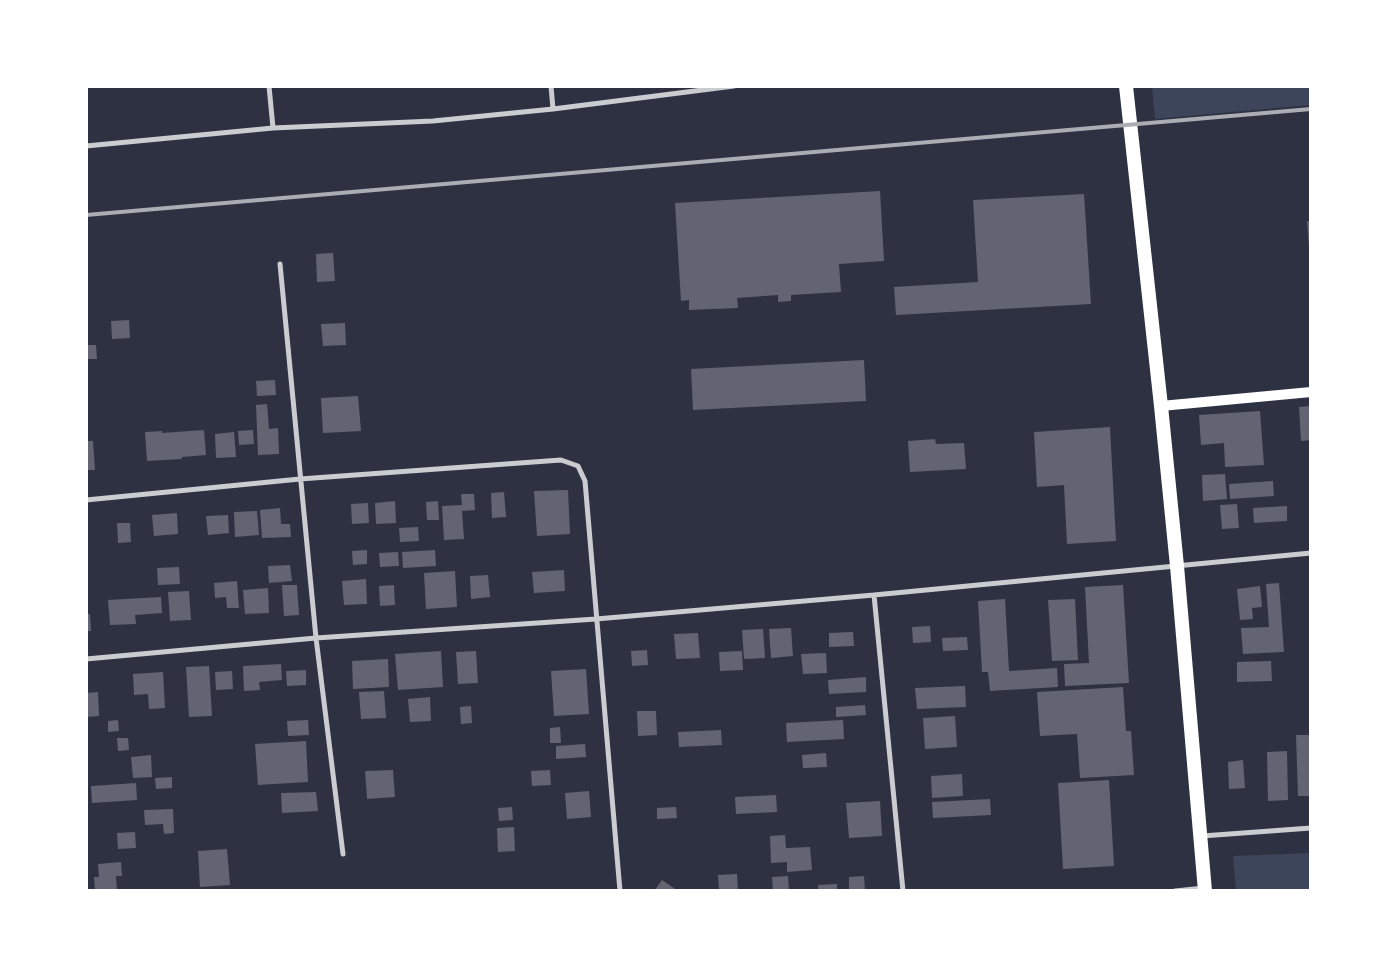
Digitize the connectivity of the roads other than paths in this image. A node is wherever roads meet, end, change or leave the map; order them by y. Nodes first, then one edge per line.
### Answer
1 (269, 86) edge
2 (551, 86) edge
3 (734, 86) edge
4 (1126, 86) edge
5 (553, 109) junction
6 (273, 128) junction
7 (86, 146) edge
8 (280, 264) dead end
9 (1311, 392) edge
10 (1161, 406) junction
11 (300, 479) junction
12 (86, 500) edge
13 (1311, 553) edge
14 (1177, 566) junction
15 (874, 595) junction
16 (596, 618) junction
17 (316, 638) junction
18 (86, 659) edge
19 (1311, 828) edge
20 (1201, 836) junction
21 (343, 854) dead end
22 (1205, 889) edge
23 (620, 891) edge
24 (903, 891) edge
25 (1175, 891) edge

1 - 6 street
2 - 5 street
3 - 5 street
4 - 10 highway
5 - 6 street
6 - 7 street
8 - 11 street
9 - 10 main road
10 - 14 highway
11 - 12 street
11 - 16 street
11 - 17 street
13 - 14 street
14 - 15 street
14 - 20 highway
15 - 16 street
15 - 24 street
16 - 17 street
16 - 23 street
17 - 18 street
17 - 21 street
19 - 20 street
20 - 22 highway
22 - 25 street

